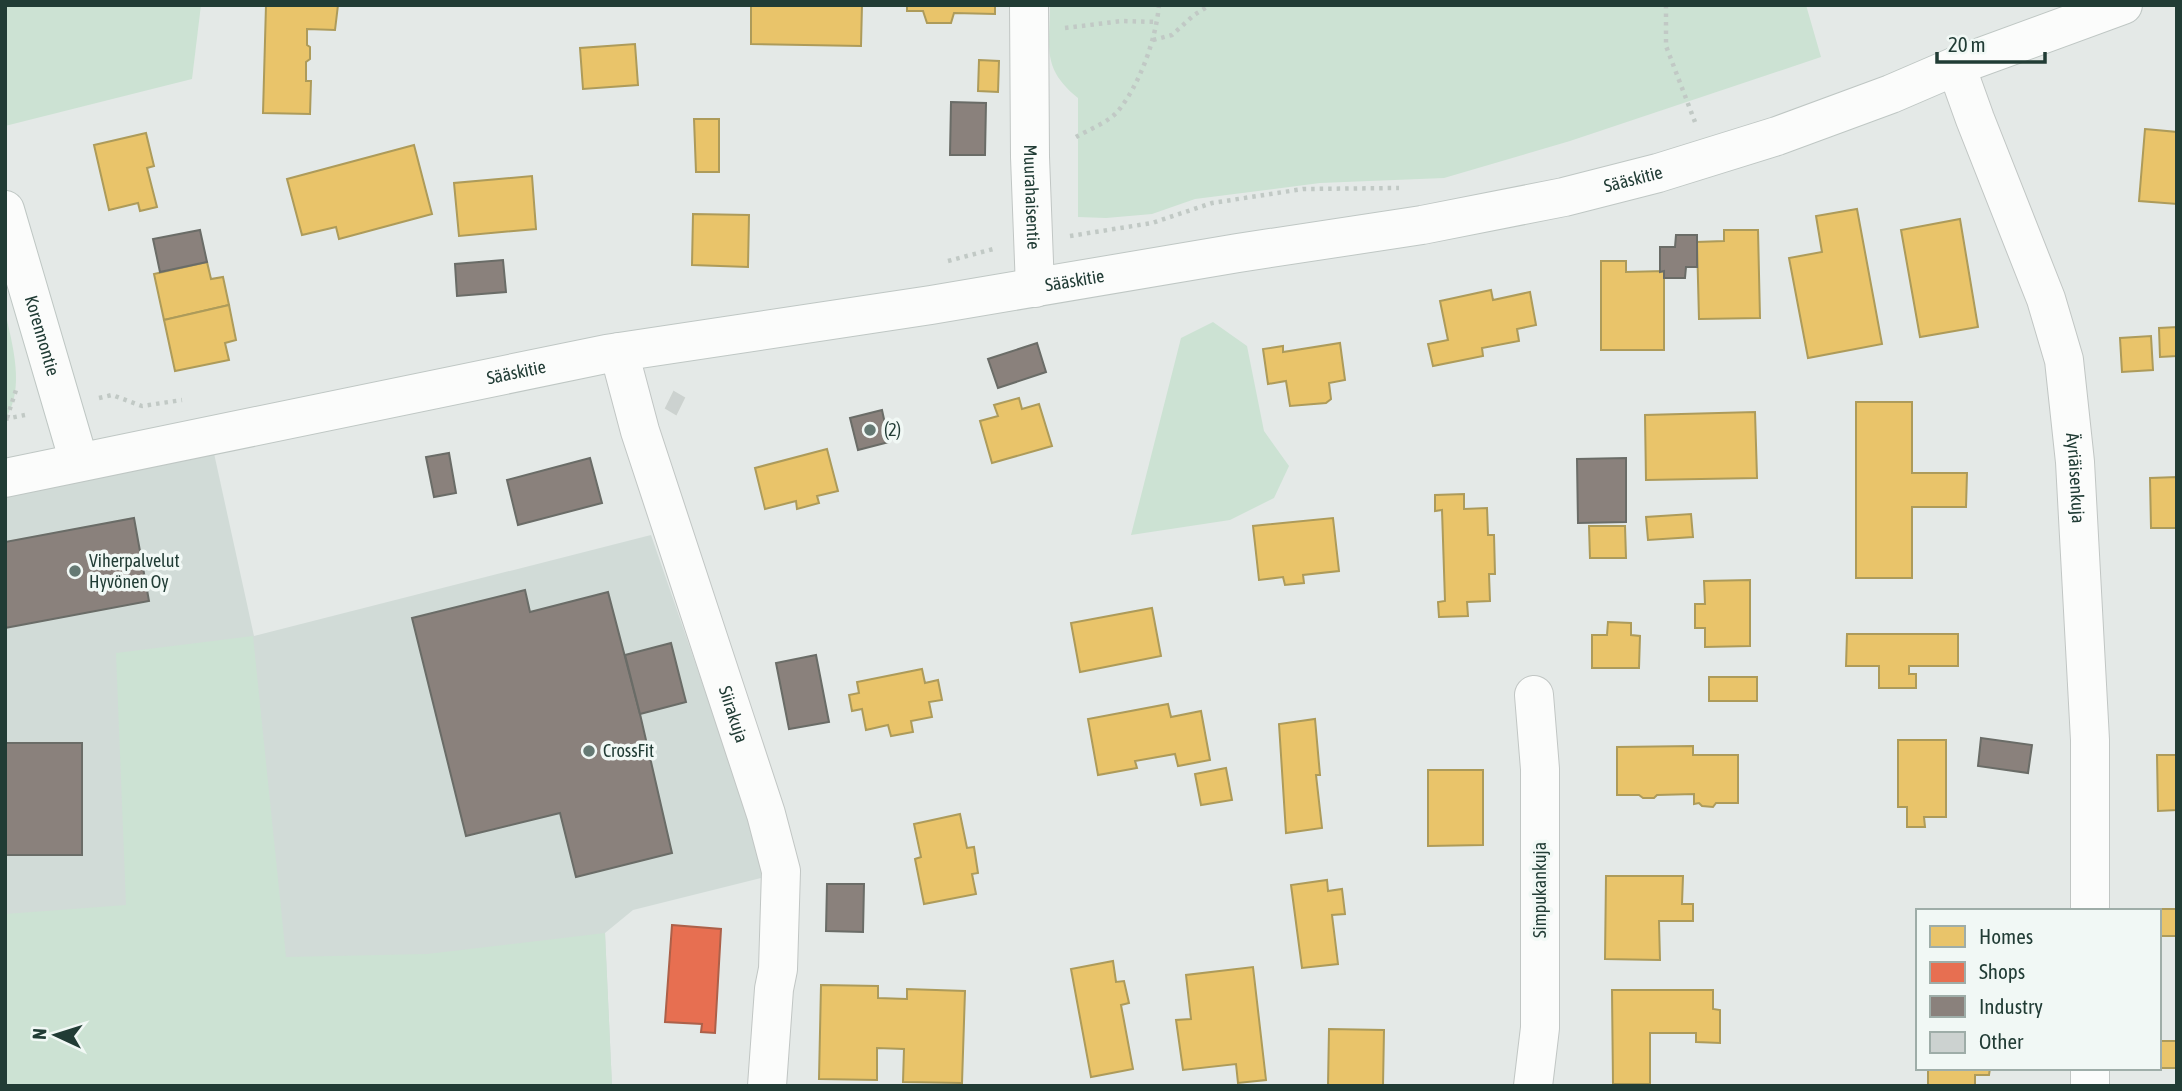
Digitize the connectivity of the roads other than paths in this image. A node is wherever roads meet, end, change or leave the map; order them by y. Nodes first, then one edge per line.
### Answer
1 (2123, 5) edge
2 (1029, 19) edge
3 (1956, 66) junction
4 (5, 210) edge
5 (1035, 288) junction
6 (619, 352) junction
7 (79, 462) junction
8 (5, 478) edge
9 (1534, 695) dead end
10 (2090, 909) edge
11 (766, 1086) edge
12 (1533, 1086) edge

1 - 3 street, Sääskitie
2 - 5 street, Muurahaisentie
3 - 5 street, Sääskitie
3 - 10 street, Äyriäisenkuja
4 - 7 street, Korennontie
5 - 6 street, Sääskitie
6 - 7 street, Sääskitie
6 - 11 street, Siirakuja
7 - 8 street, Sääskitie
9 - 12 street, Simpukankuja

